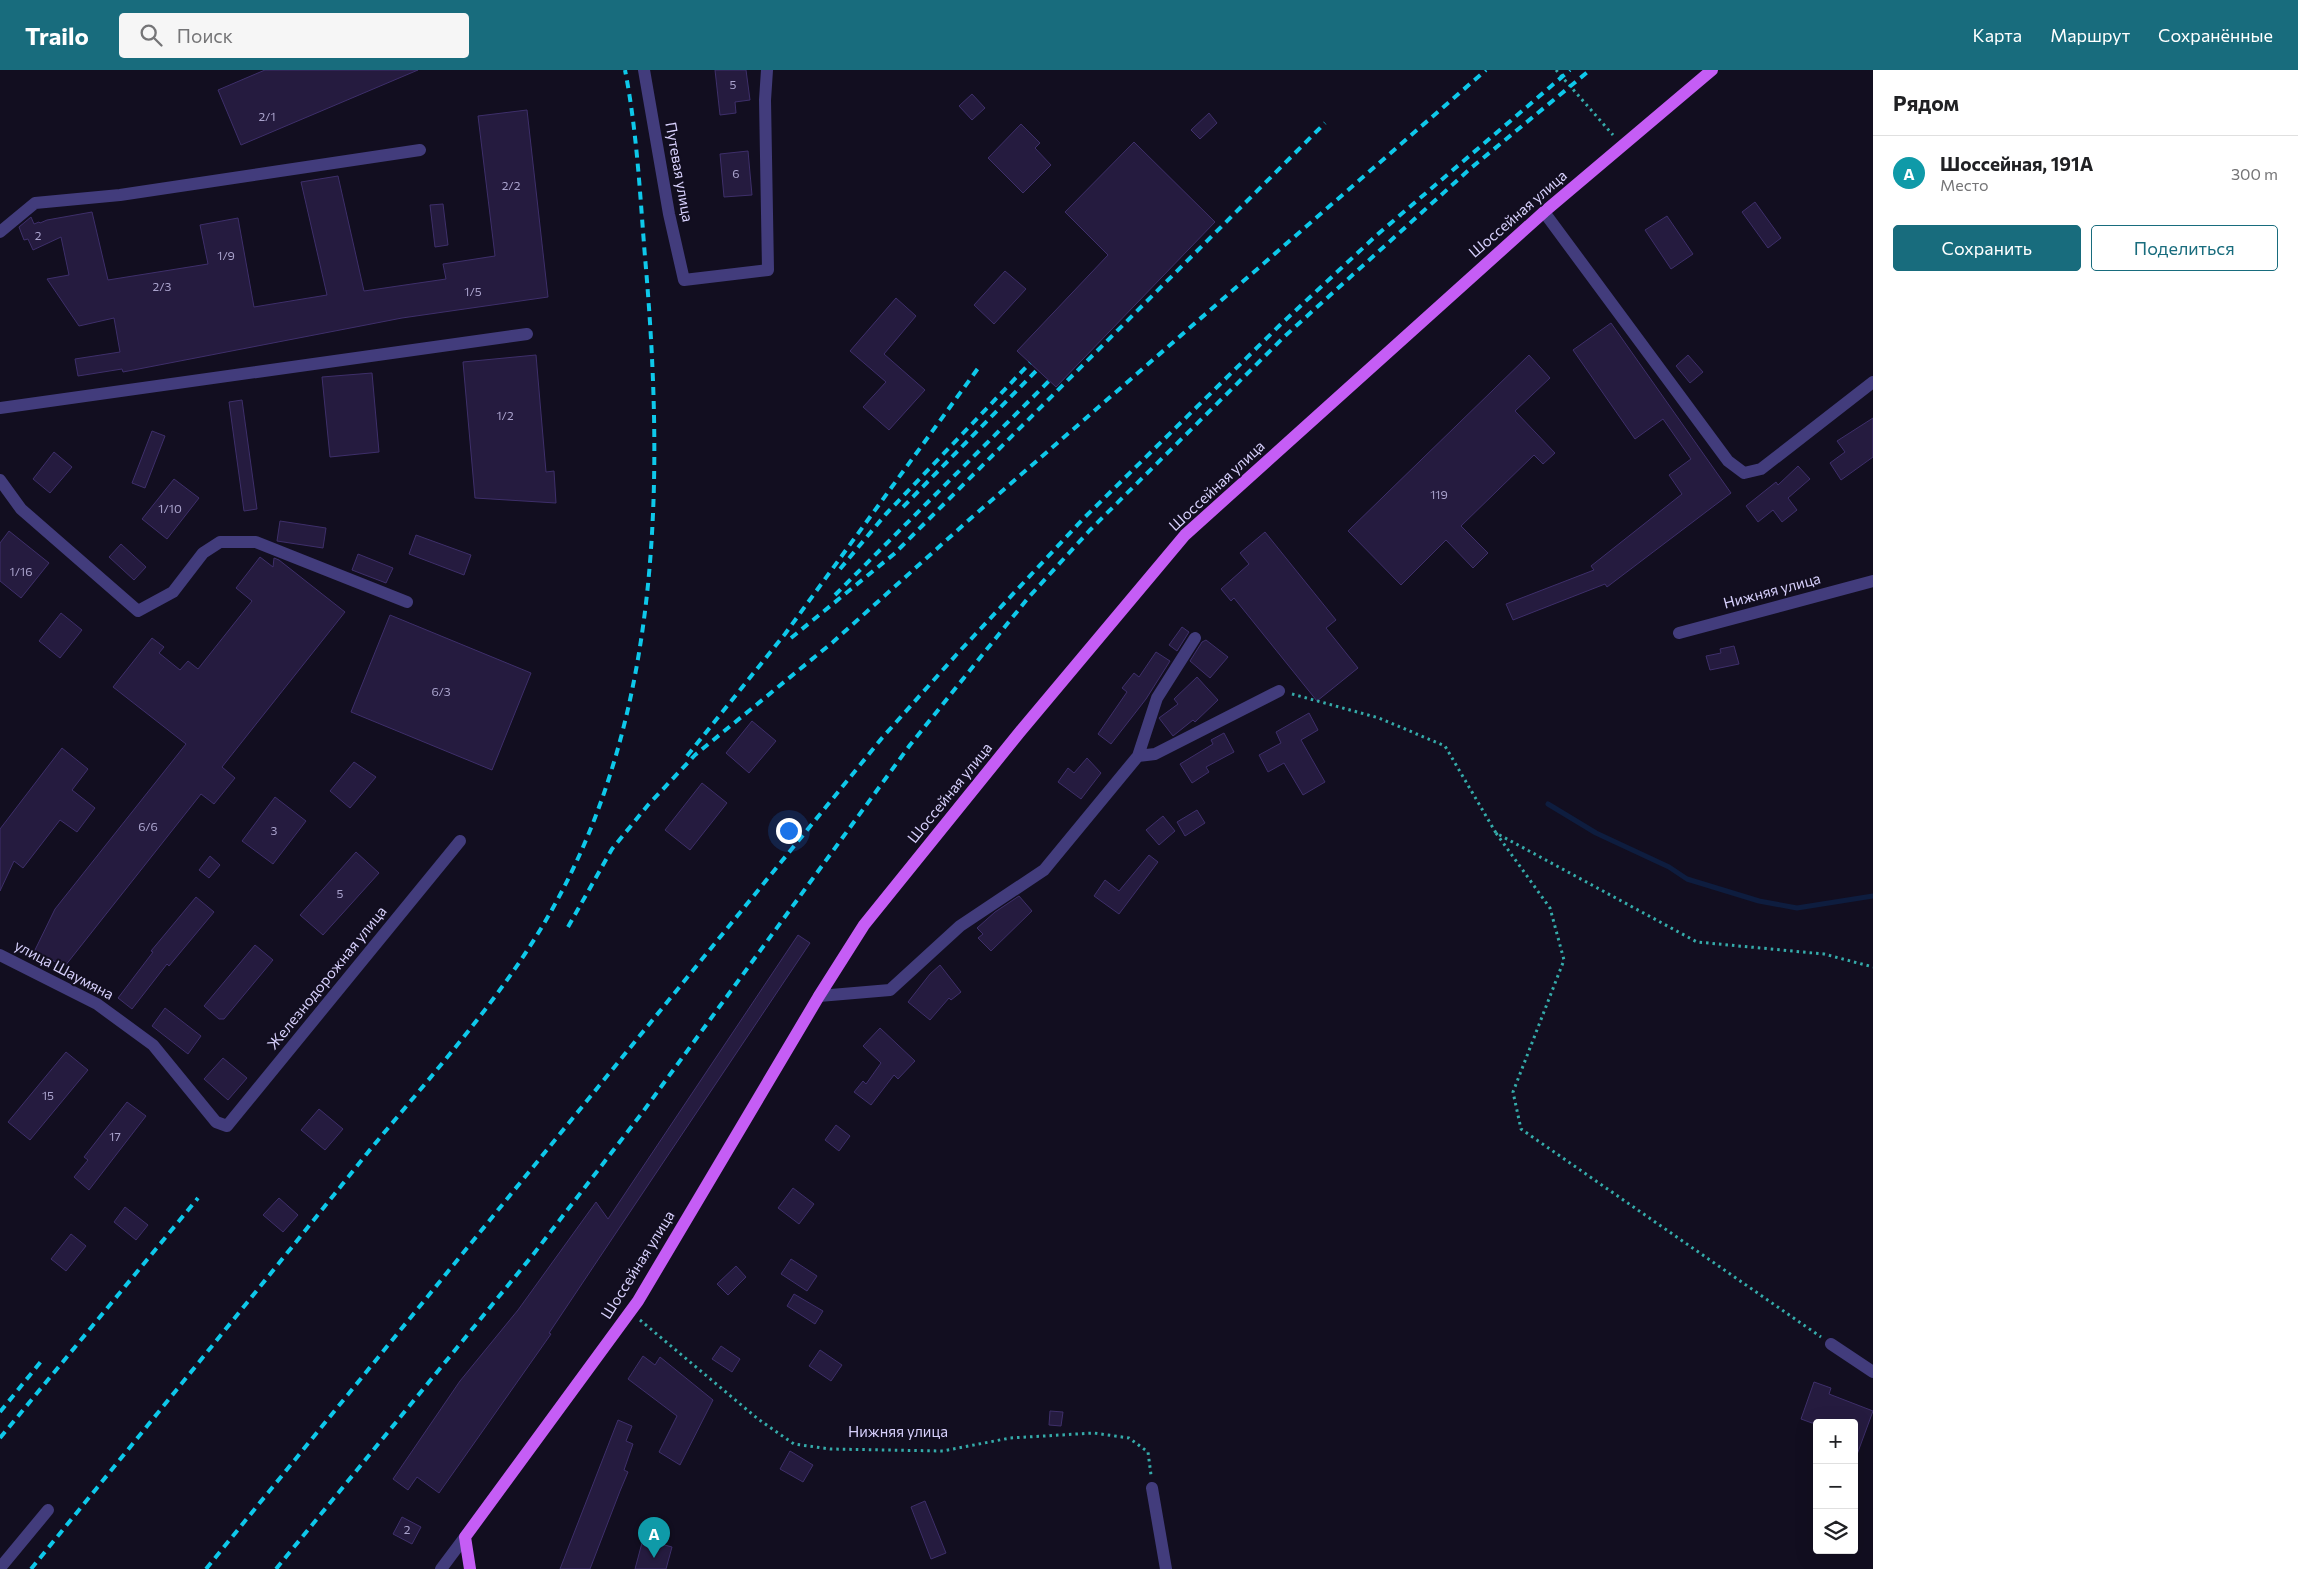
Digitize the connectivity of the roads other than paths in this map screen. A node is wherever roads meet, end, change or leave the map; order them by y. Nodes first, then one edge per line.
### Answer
1 (644, 70) edge
2 (767, 70) edge
3 (1712, 70) edge
4 (420, 150) dead end
5 (1544, 212) junction
6 (0, 232) edge
7 (527, 334) dead end
8 (1873, 382) edge
9 (0, 408) edge
10 (0, 480) edge
11 (1873, 581) edge
12 (406, 602) dead end
13 (1679, 632) dead end
14 (1195, 638) dead end
15 (1279, 691) road end
16 (1138, 756) junction
17 (460, 841) dead end
18 (0, 955) edge
19 (819, 996) junction
20 (216, 1122) joint
21 (1831, 1344) road end
22 (1873, 1372) edge
23 (1152, 1488) road end
24 (48, 1510) dead end
25 (465, 1538) junction
26 (0, 1568) edge
27 (441, 1569) edge
28 (470, 1569) edge
29 (1166, 1569) edge

1 - 2 street, Путевая улица
3 - 5 main road, Шоссейная улица
4 - 6 street
5 - 8 street
5 - 19 main road, Шоссейная улица
7 - 9 street
10 - 12 street
11 - 13 street, Нижняя улица
14 - 16 street
15 - 16 street
16 - 19 street
17 - 20 street, Железнодорожная улица
18 - 20 street, улица Шаумяна
19 - 25 main road, Шоссейная улица
21 - 22 street
23 - 29 street
24 - 26 street
25 - 27 street
25 - 28 main road

